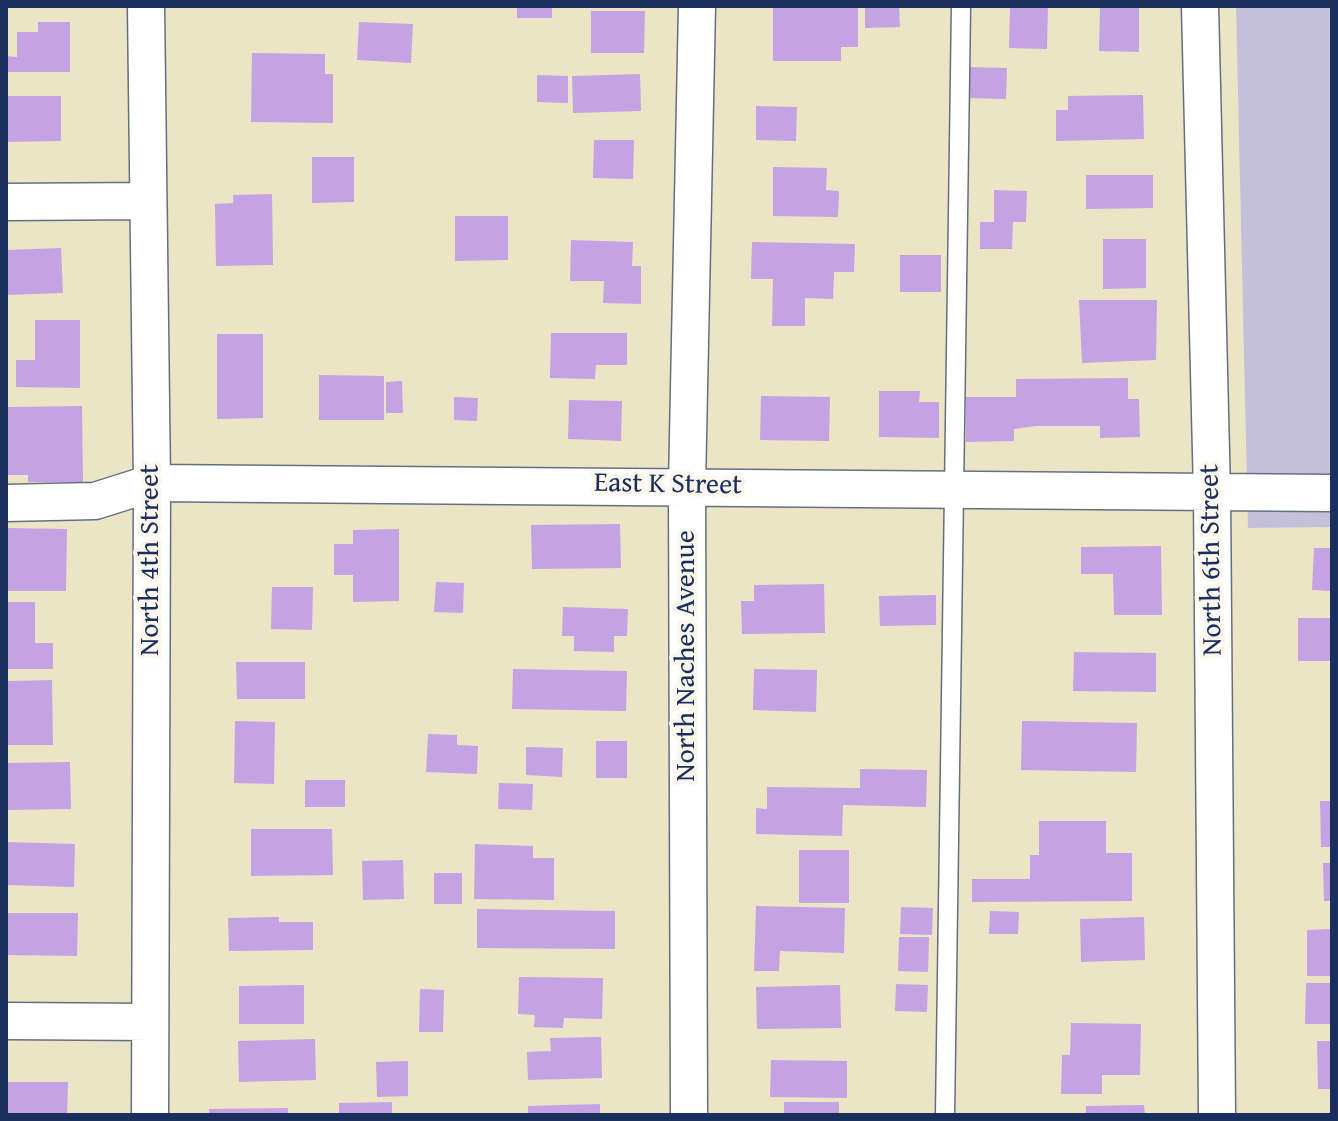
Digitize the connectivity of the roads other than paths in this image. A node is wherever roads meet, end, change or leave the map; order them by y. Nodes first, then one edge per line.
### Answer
1 (146, 6) edge
2 (697, 6) edge
3 (961, 6) edge
4 (1200, 6) edge
5 (147, 201) junction
6 (6, 202) edge
7 (152, 483) junction
8 (687, 485) junction
9 (953, 491) junction
10 (1212, 493) junction
11 (1332, 493) edge
12 (6, 503) edge
13 (6, 1021) edge
14 (150, 1022) junction
15 (150, 1115) edge
16 (689, 1115) edge
17 (945, 1115) edge
18 (1217, 1115) edge

1 - 5 street, North 4th Street
2 - 8 street, North Naches Avenue
3 - 9 lane
4 - 10 street, North 6th Street
5 - 6 street
5 - 7 street, North 4th Street
7 - 8 street, East K Street
7 - 12 street, East K Street
7 - 14 street, North 4th Street
8 - 9 street, East K Street
8 - 16 street, North Naches Avenue
9 - 10 street, East K Street
9 - 17 lane
10 - 11 street, East K Street
10 - 18 street, North 6th Street
13 - 14 street
14 - 15 street, North 4th Street

